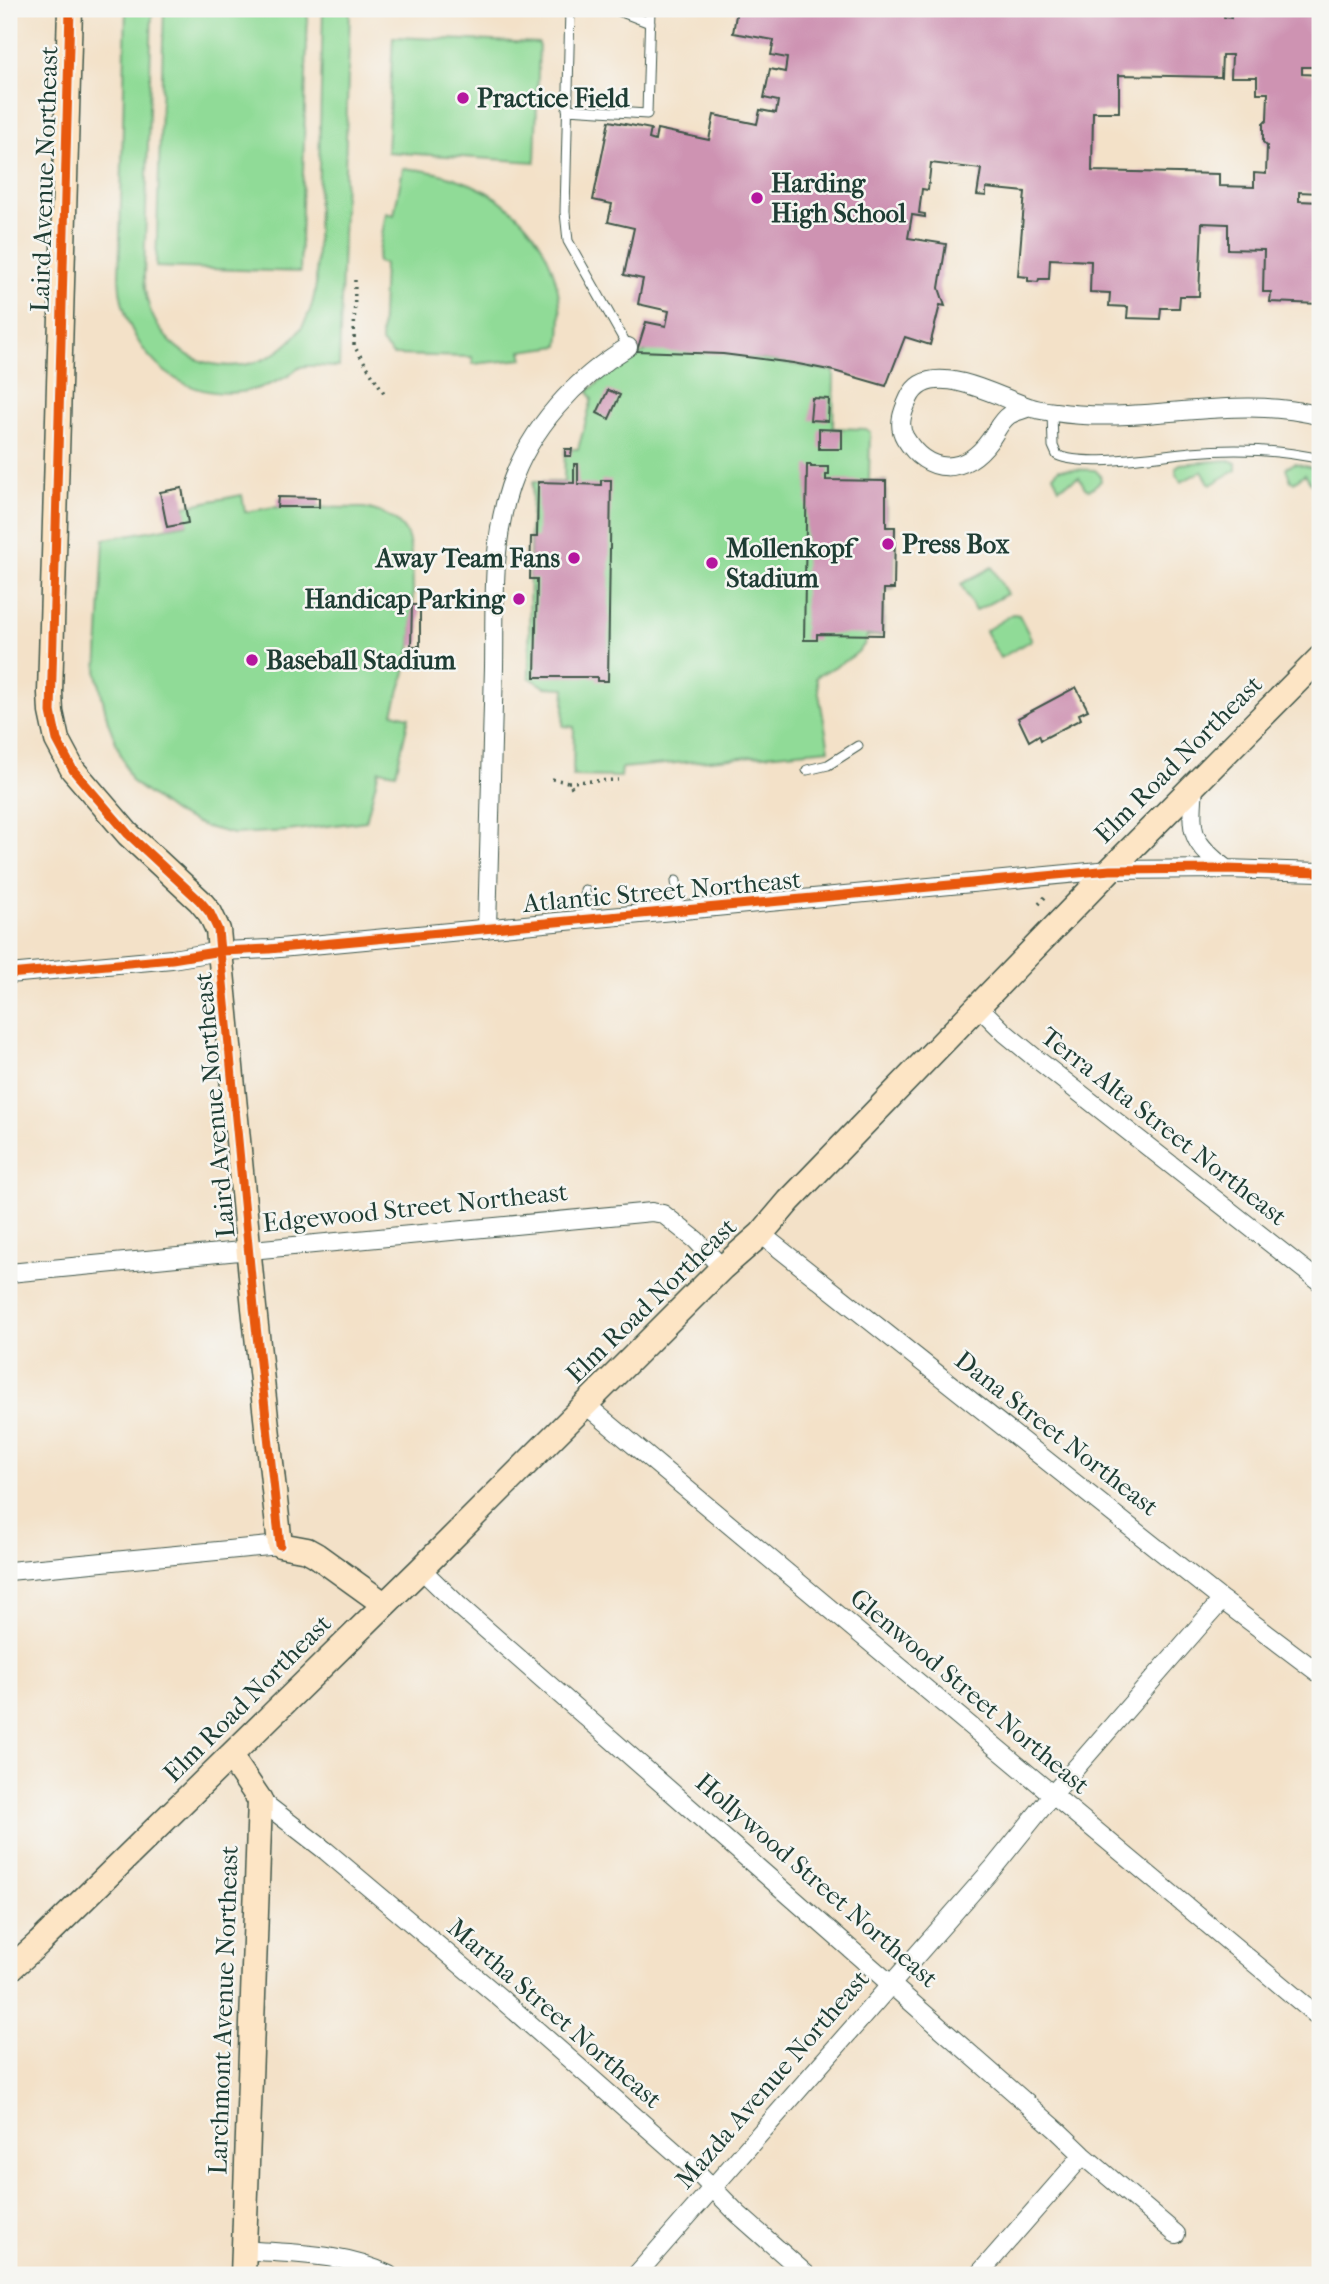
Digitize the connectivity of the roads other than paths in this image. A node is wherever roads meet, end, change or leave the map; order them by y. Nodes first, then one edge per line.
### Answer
1 (70, 9) edge
2 (570, 9) edge
3 (614, 9) edge
4 (650, 9) edge
5 (650, 23) junction
6 (567, 109) junction
7 (628, 346) joint
8 (1029, 407) junction
9 (1052, 412) junction
10 (1320, 416) edge
11 (1320, 459) edge
12 (1320, 658) edge
13 (858, 746) dead end
14 (807, 770) dead end
15 (1194, 785) junction
16 (1227, 869) junction
17 (1110, 870) junction
18 (1320, 872) edge
19 (676, 881) dead end
20 (585, 890) dead end
21 (679, 910) junction
22 (588, 919) junction
23 (487, 929) junction
24 (221, 951) junction
25 (9, 974) edge
26 (979, 1007) junction
27 (761, 1234) junction
28 (249, 1250) junction
29 (723, 1268) junction
30 (9, 1273) edge
31 (1320, 1282) edge
32 (586, 1405) junction
33 (280, 1545) junction
34 (421, 1569) junction
35 (9, 1571) edge
36 (1222, 1600) junction
37 (384, 1604) junction
38 (1320, 1674) edge
39 (230, 1756) junction
40 (1053, 1794) junction
41 (260, 1800) junction
42 (11, 1963) edge
43 (890, 1984) junction
44 (1320, 2018) edge
45 (1083, 2155) junction
46 (712, 2188) junction
47 (1176, 2234) dead end
48 (244, 2250) junction
49 (243, 2275) edge
50 (389, 2275) edge
51 (636, 2275) edge
52 (807, 2275) edge
53 (978, 2275) edge

1 - 24 street, Laird Avenue Northeast
2 - 6 lane
3 - 5 lane
4 - 5 lane
5 - 6 lane
6 - 7 lane
7 - 23 street
8 - 8 street
8 - 9 street
9 - 10 street
9 - 11 lane
12 - 15 street, Elm Road Northeast
13 - 14 lane
15 - 16 street
15 - 17 street, Elm Road Northeast
16 - 17 street, Atlantic Street Northeast
16 - 18 street, Atlantic Street Northeast
17 - 21 street, Atlantic Street Northeast
17 - 26 street, Elm Road Northeast
19 - 21 lane
20 - 22 lane
21 - 22 street, Atlantic Street Northeast
22 - 23 street, Atlantic Street Northeast
23 - 24 street, Atlantic Street Northeast
24 - 25 street, Atlantic Street Northeast
24 - 28 street, Laird Avenue Northeast
26 - 27 street, Elm Road Northeast
26 - 31 street, Terra Alta Street Northeast
27 - 29 street, Elm Road Northeast
27 - 36 street, Dana Street Northeast
28 - 29 street, Edgewood Street Northeast
28 - 30 street, Edgewood Street Northeast
28 - 33 street, Laird Avenue Northeast
29 - 32 street, Elm Road Northeast
32 - 34 street, Elm Road Northeast
32 - 40 street, Glenwood Street Northeast
33 - 35 street
33 - 37 street
34 - 37 street, Elm Road Northeast
34 - 43 street, Hollywood Street Northeast
36 - 38 street, Dana Street Northeast
36 - 40 street, Mazda Avenue Northeast
37 - 39 street, Elm Road Northeast
39 - 41 street
39 - 42 street, Elm Road Northeast
40 - 43 street, Mazda Avenue Northeast
40 - 44 street, Glenwood Street Northeast
41 - 46 street, Martha Street Northeast
41 - 48 street, Larchmont Avenue Northeast
43 - 45 street, Hollywood Street Northeast
43 - 46 street, Mazda Avenue Northeast
45 - 47 street, Hollywood Street Northeast
45 - 53 street
46 - 51 street, Mazda Avenue Northeast
46 - 52 street, Martha Street Northeast
48 - 49 street, Larchmont Avenue Northeast
48 - 50 street

